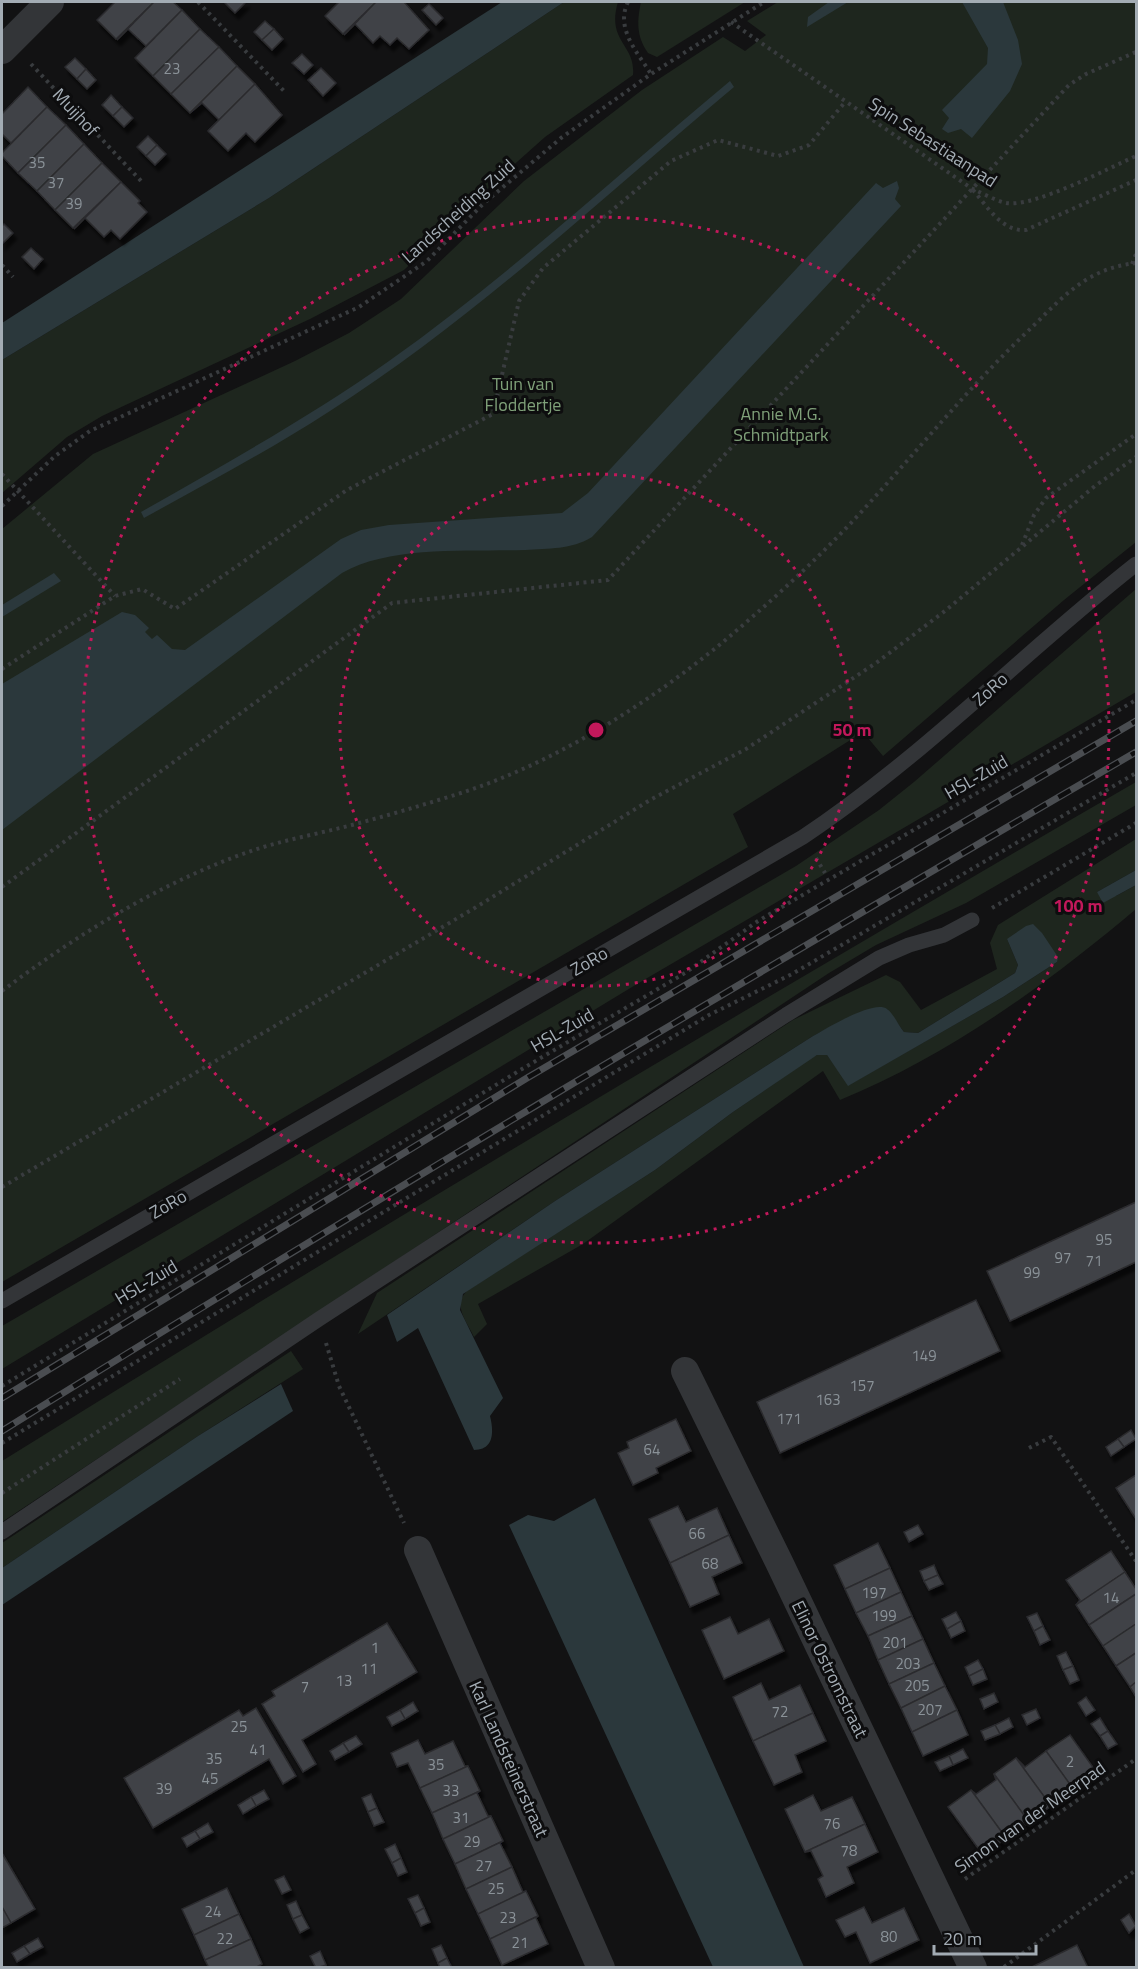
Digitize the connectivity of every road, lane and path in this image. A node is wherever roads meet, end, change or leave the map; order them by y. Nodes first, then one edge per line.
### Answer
1 (50, 2) edge
2 (198, 2) edge
3 (628, 2) edge
4 (765, 2) edge
5 (731, 22) junction
6 (6, 46) edge
7 (1137, 52) edge
8 (651, 74) junction
9 (284, 91) dead end
10 (846, 101) junction
11 (1137, 156) edge
12 (1137, 180) edge
13 (142, 182) dead end
14 (971, 188) junction
15 (1137, 254) edge
16 (1134, 263) edge
17 (2, 265) edge
18 (13, 277) dead end
19 (1137, 434) edge
20 (1137, 457) edge
21 (2, 474) edge
22 (18, 490) junction
23 (2, 506) edge
24 (1021, 546) junction
25 (1137, 564) edge
26 (115, 596) junction
27 (2, 669) edge
28 (1137, 700) edge
29 (1137, 773) edge
30 (1137, 823) edge
31 (2, 887) edge
32 (972, 920) joint
33 (2, 992) edge
34 (2, 1187) edge
35 (2, 1301) edge
36 (319, 1319) junction
37 (685, 1371) dead end
38 (2, 1386) edge
39 (2, 1443) edge
40 (1029, 1448) dead end
41 (2, 1532) edge
42 (418, 1550) joint
43 (1137, 1561) edge
44 (1137, 1759) edge
45 (1137, 1870) edge
46 (940, 1897) junction
47 (601, 1968) edge
48 (972, 1968) edge
49 (1004, 1968) edge

1 - 6 street
2 - 9 path
3 - 8 path
4 - 5 path, Landscheiding Zuid
5 - 8 path, Landscheiding Zuid
5 - 10 path, Spin Sebastiaanpad
6 - 13 path, Muijhof
7 - 14 path
8 - 22 path, Landscheiding Zuid
10 - 14 path, Spin Sebastiaanpad
10 - 26 path
11 - 14 path, Spin Sebastiaanpad
12 - 14 path
14 - 31 path
15 - 16 path
16 - 33 path
17 - 18 path
19 - 24 path
20 - 24 path
21 - 22 path
22 - 23 path, Landscheiding Zuid
22 - 26 path
24 - 34 path
25 - 35 lane, ZoRo
26 - 27 path
28 - 38 path, HSL-Zuid
29 - 39 path
30 - 32 path
32 - 36 lane
36 - 41 lane
36 - 42 path
37 - 46 street, Elinor Ostromstraat
40 - 43 path
42 - 47 street, Karl Landsteinerstraat
44 - 46 path, Simon van der Meerpad
45 - 49 path
46 - 48 street, Elinor Ostromstraat

